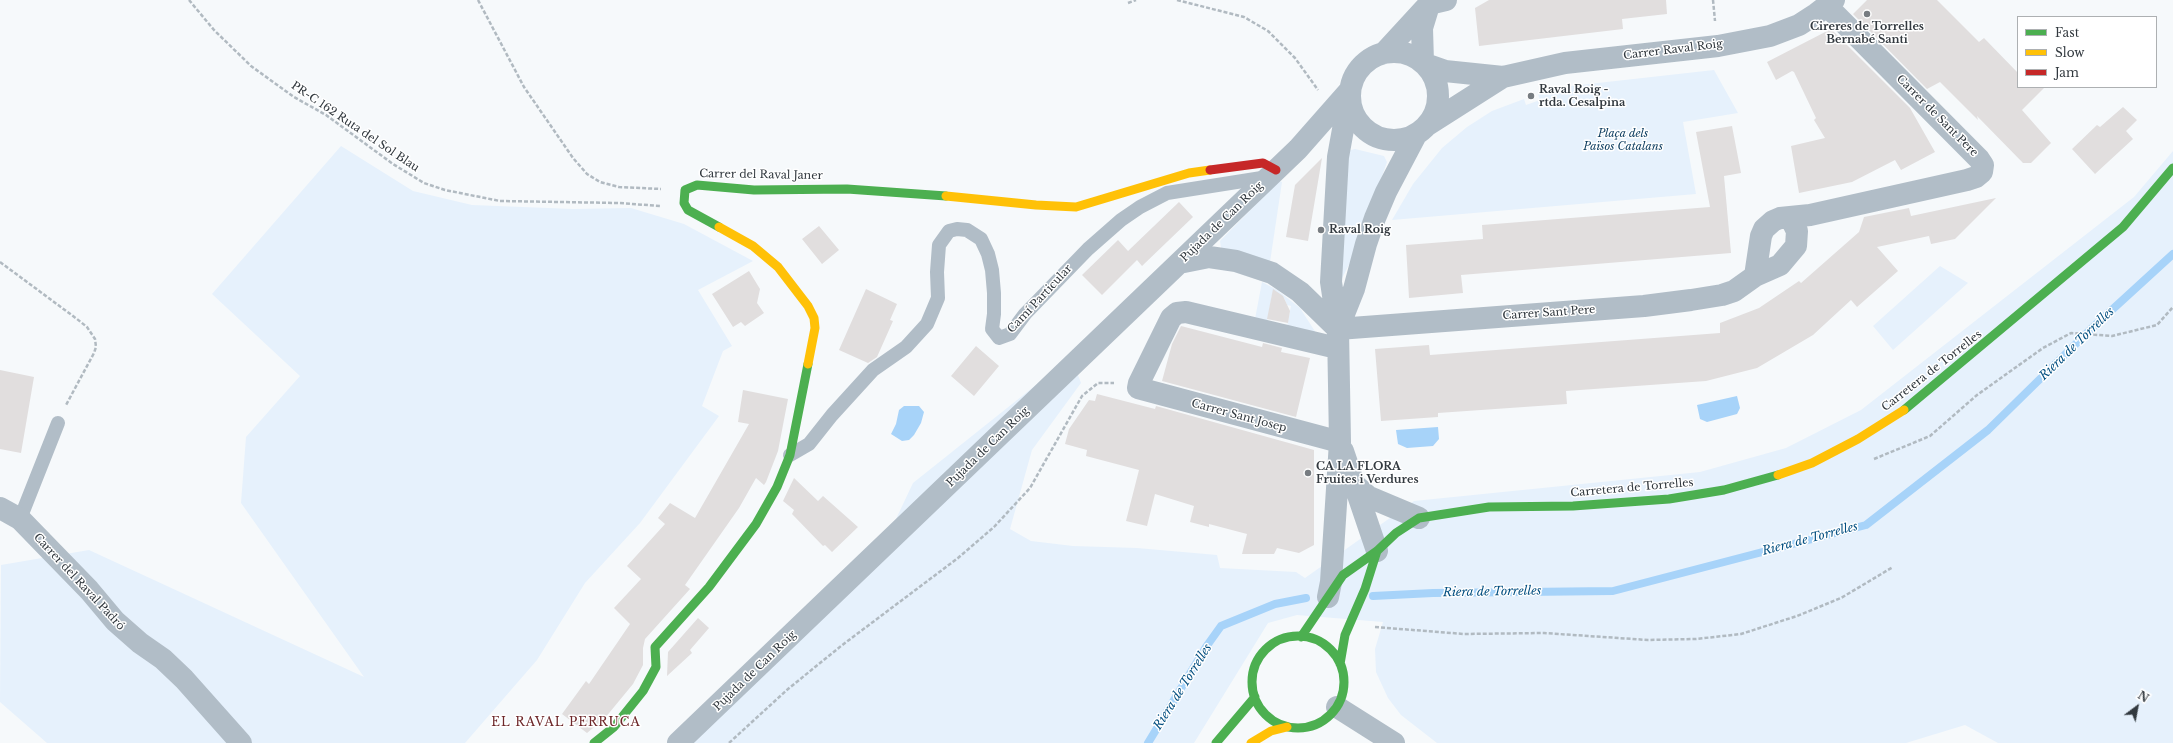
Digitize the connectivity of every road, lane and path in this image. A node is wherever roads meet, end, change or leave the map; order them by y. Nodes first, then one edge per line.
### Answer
1 (189, 0) edge
2 (478, 0) edge
3 (1136, 0) edge
4 (1177, 0) edge
5 (1435, 1) edge
6 (1128, 3) dead end
7 (1831, 3) edge
8 (1384, 53) junction
9 (1424, 63) junction
10 (1503, 77) junction
11 (1343, 100) junction
12 (1421, 131) junction
13 (1371, 134) junction
14 (1340, 140) junction
15 (1298, 149) junction
16 (2173, 168) edge
17 (1272, 174) junction
18 (683, 193) junction
19 (688, 210) junction
20 (1787, 218) junction
21 (0, 262) edge
22 (1180, 263) junction
23 (1756, 276) junction
24 (2173, 307) edge
25 (1337, 338) junction
26 (1138, 388) junction
27 (58, 423) joint
28 (1340, 442) junction
29 (790, 455) junction
30 (1871, 459) dead end
31 (1354, 484) junction
32 (0, 508) edge
33 (1419, 518) junction
34 (20, 519) junction
35 (1377, 551) junction
36 (1893, 567) dead end
37 (1328, 597) junction
38 (1348, 626) junction
39 (1301, 637) junction
40 (1340, 664) junction
41 (1255, 697) junction
42 (1337, 707) junction
43 (1287, 727) junction
44 (242, 743) edge
45 (594, 743) edge
46 (678, 743) edge
47 (729, 743) edge
48 (1216, 743) edge
49 (1251, 743) edge
50 (1394, 743) edge

1 - 19 path, PR-C 162 Ruta del Sol Blau
2 - 18 path
3 - 6 path
4 - 11 path
5 - 8 street
5 - 9 street
7 - 10 street, Carrer Raval Roig
7 - 20 street, Carrer de Sant Pere
8 - 9 street
8 - 11 street
9 - 10 street, Carrer Raval Roig
9 - 12 street
10 - 12 street, Carrer Raval Roig
11 - 13 street
11 - 14 street
11 - 15 street, Pujada de Can Roig
12 - 13 street
12 - 25 street
13 - 14 street
14 - 15 street
14 - 25 street
15 - 17 street, Pujada de Can Roig
16 - 33 main road, Carretera de Torrelles
17 - 18 main road, Carrer del Raval Janer
17 - 22 street, Pujada de Can Roig
17 - 29 lane, Camí Particular
18 - 19 main road
19 - 29 main road
20 - 23 street, Carrer de Sant Pere
20 - 23 street
21 - 27 path
22 - 25 street
22 - 46 street, Pujada de Can Roig
23 - 25 street, Carrer Sant Pere
24 - 30 path
25 - 26 street, Carrer Sant Pere
25 - 28 street
26 - 28 street, Carrer Sant Josep
26 - 47 path
27 - 34 lane
28 - 31 street
28 - 37 street
29 - 45 main road
31 - 33 street
31 - 35 street
32 - 34 street, Carrer del Raval Padró
33 - 35 main road, Carretera de Torrelles
34 - 44 street, Carrer del Raval Padró
35 - 37 main road, Carretera de Torrelles
35 - 38 main road, Carretera de Torrelles
36 - 38 path
37 - 39 main road, Carretera de Torrelles
38 - 40 main road, Carretera de Torrelles
39 - 40 main road, Carretera de Torrelles
39 - 41 main road, Carretera de Torrelles
40 - 42 main road, Carretera de Torrelles
41 - 43 main road, Carretera de Torrelles
41 - 48 main road
42 - 43 main road, Carretera de Torrelles
42 - 50 street
43 - 49 main road, Carretera de Torrelles

